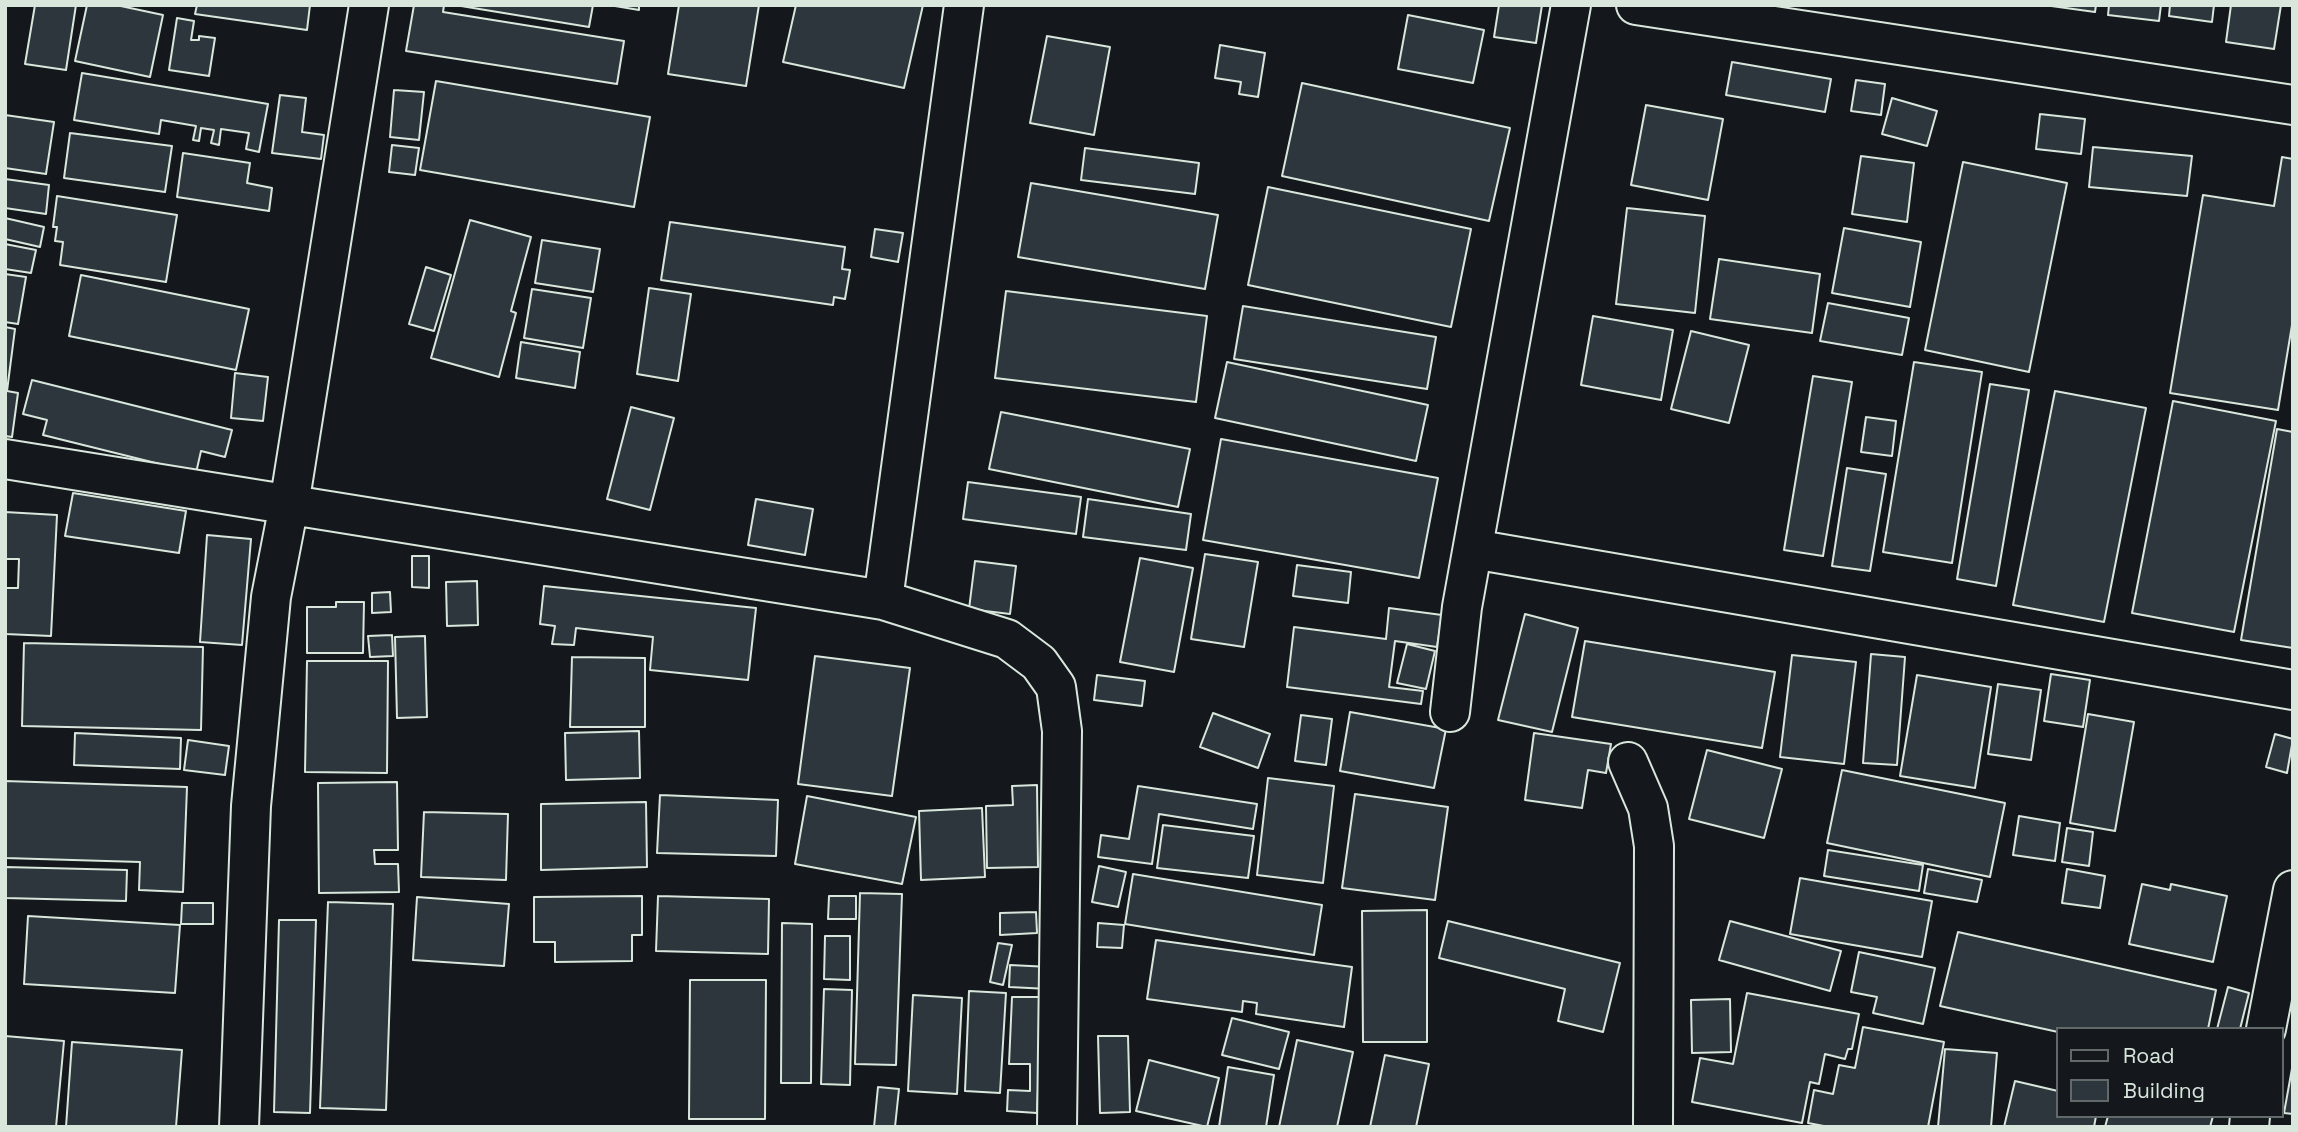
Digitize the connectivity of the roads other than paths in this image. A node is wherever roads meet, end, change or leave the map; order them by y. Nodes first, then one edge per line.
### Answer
1 (369, 5) edge
2 (964, 5) edge
3 (1571, 5) edge
4 (1636, 5) edge
5 (2293, 105) edge
6 (5, 459) edge
7 (289, 505) junction
8 (1474, 549) junction
9 (883, 600) junction
10 (2293, 690) edge
11 (1450, 712) dead end
12 (1628, 762) dead end
13 (2293, 890) edge
14 (2266, 1027) edge
15 (239, 1127) edge
16 (1057, 1127) edge
17 (1653, 1127) edge

1 - 7 street
2 - 9 street
3 - 8 street
4 - 5 street
6 - 7 street
7 - 9 street
7 - 15 street
8 - 10 street
8 - 11 street
9 - 16 street
12 - 17 street
13 - 14 street

